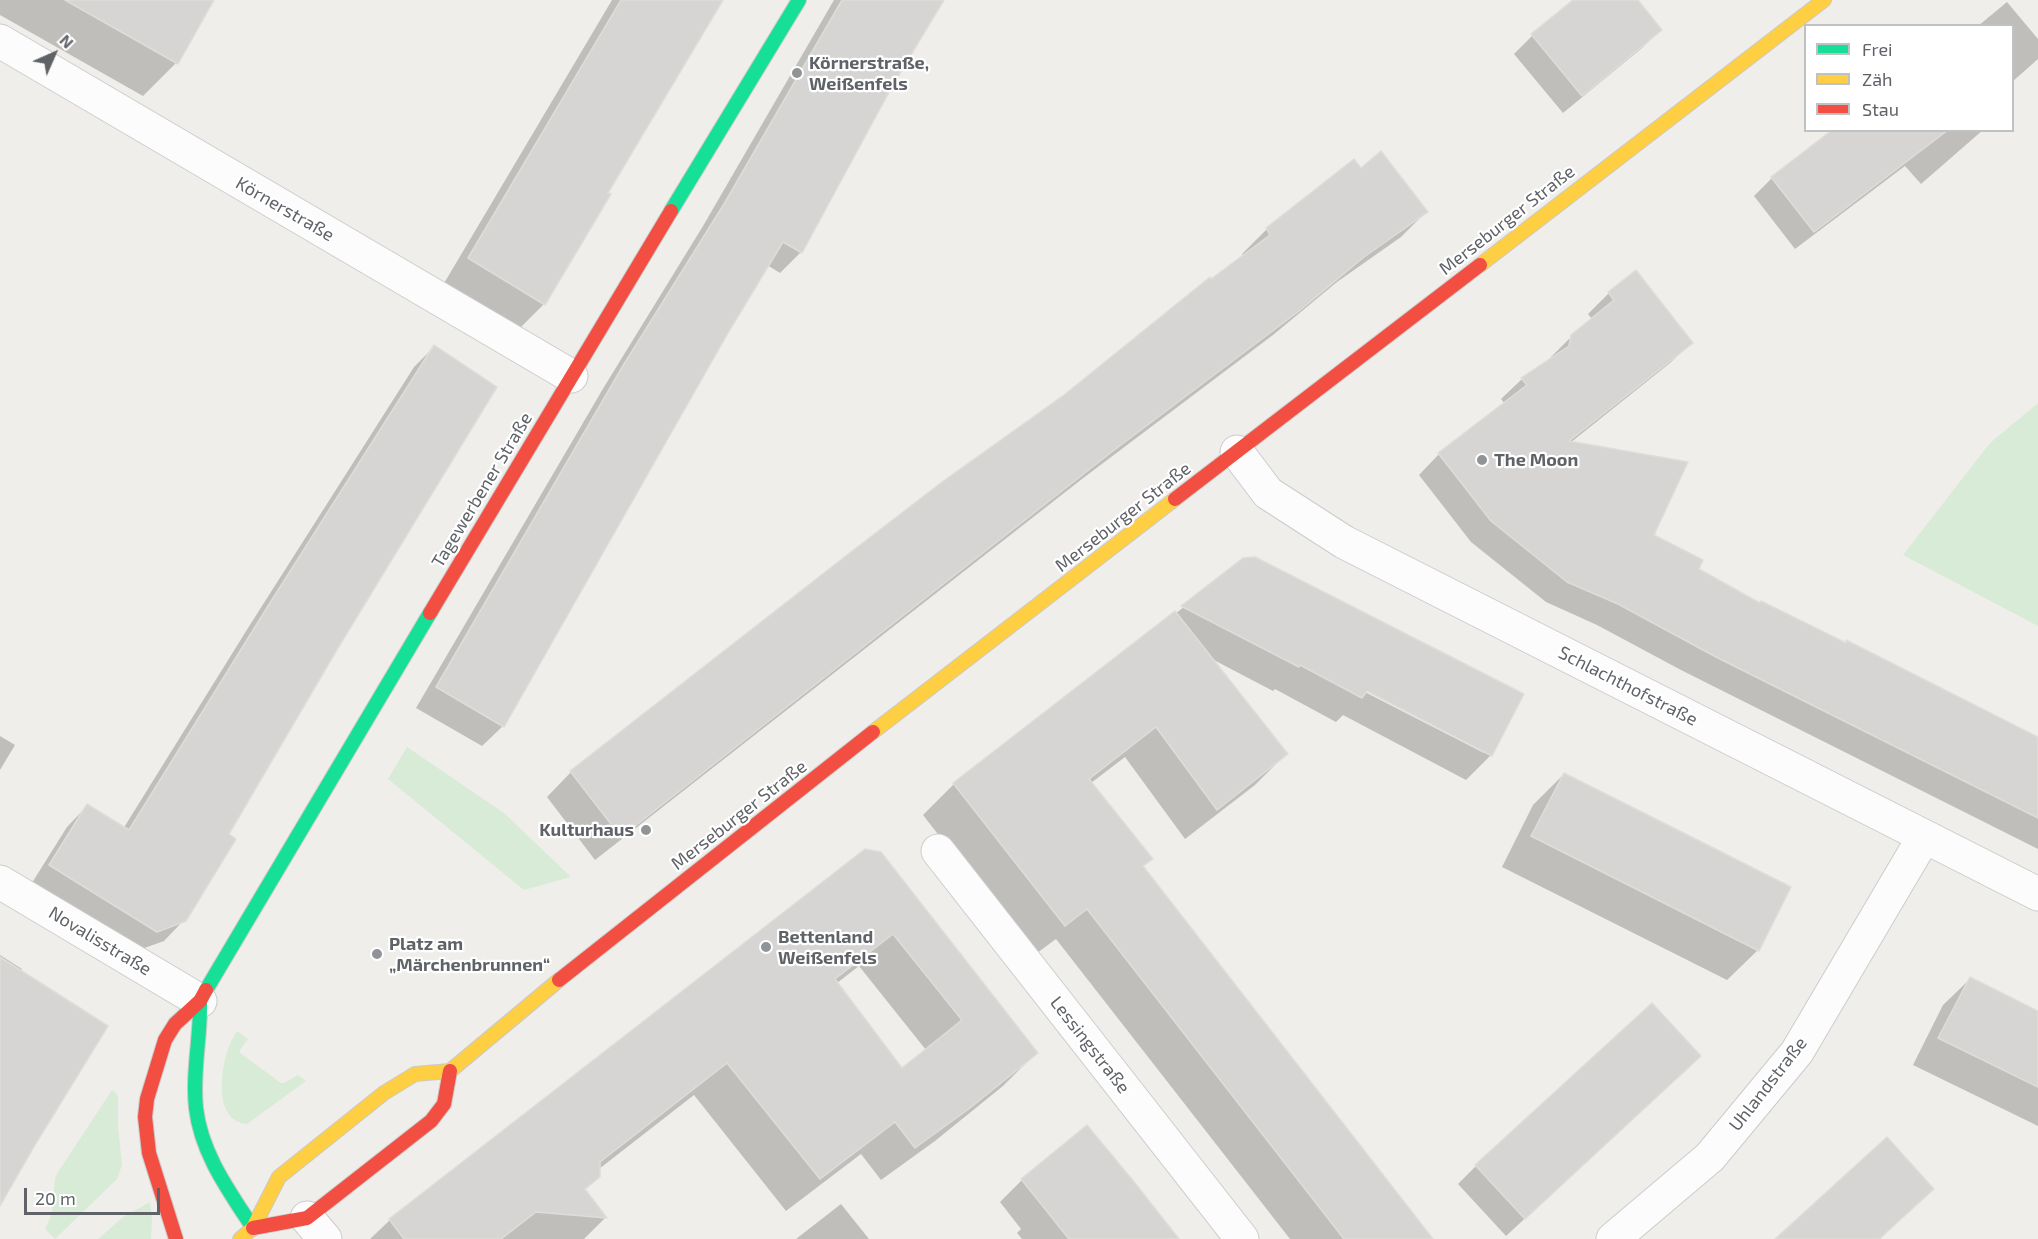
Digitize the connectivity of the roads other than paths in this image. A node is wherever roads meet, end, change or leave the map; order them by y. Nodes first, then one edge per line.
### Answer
1 (799, 0) edge
2 (1824, 0) edge
3 (0, 41) edge
4 (571, 376) junction
5 (1237, 452) junction
6 (1924, 837) junction
7 (938, 850) dead end
8 (0, 882) edge
9 (2038, 894) edge
10 (200, 1000) junction
11 (450, 1071) junction
12 (253, 1228) junction
13 (316, 1228) edge
14 (176, 1239) edge
15 (240, 1239) edge
16 (1242, 1239) edge
17 (1613, 1239) edge

1 - 4 main road, Tagewerbener Straße
2 - 5 main road, Merseburger Straße
3 - 4 street, Körnerstraße
4 - 10 main road, Tagewerbener Straße
5 - 6 street, Schlachthofstraße
5 - 11 main road, Merseburger Straße
6 - 9 street, Schlachthofstraße
6 - 17 street, Uhlandstraße
7 - 16 street, Lessingstraße
8 - 10 street, Novalisstraße
10 - 12 main road
10 - 14 main road
11 - 12 main road
11 - 13 main road
12 - 13 main road
12 - 15 main road

